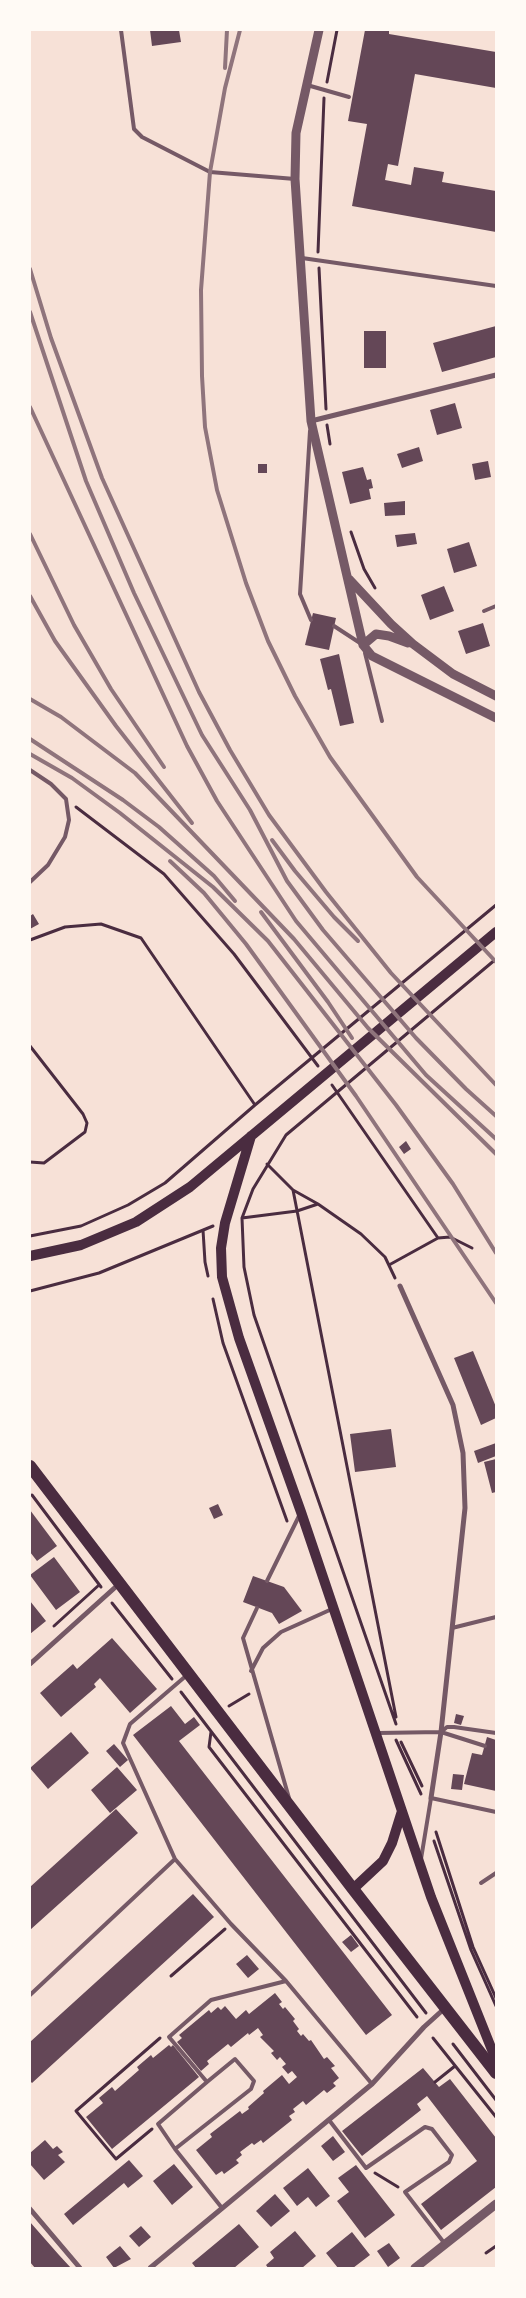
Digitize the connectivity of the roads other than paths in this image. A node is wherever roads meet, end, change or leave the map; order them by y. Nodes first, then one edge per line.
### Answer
1 (121, 30) edge
2 (319, 30) edge
3 (308, 85) junction
4 (349, 97) dead end
5 (295, 179) junction
6 (300, 258) junction
7 (496, 286) edge
8 (496, 375) edge
9 (311, 421) junction
10 (349, 579) junction
11 (496, 606) edge
12 (484, 611) dead end
13 (311, 620) dead end
14 (334, 626) dead end
15 (363, 644) junction
16 (413, 644) junction
17 (496, 696) edge
18 (496, 718) edge
19 (382, 721) dead end
20 (30, 770) edge
21 (30, 882) edge
22 (496, 932) edge
23 (251, 1136) junction
24 (30, 1256) edge
25 (400, 1286) road end
26 (30, 1466) edge
27 (301, 1512) junction
28 (267, 1581) dead end
29 (120, 1582) junction
30 (257, 1608) dead end
31 (333, 1609) junction
32 (496, 1617) edge
33 (452, 1628) junction
34 (30, 1664) edge
35 (251, 1671) junction
36 (189, 1674) junction
37 (441, 1732) junction
38 (375, 1733) junction
39 (496, 1733) edge
40 (485, 1746) dead end
41 (432, 1798) junction
42 (293, 1810) junction
43 (402, 1811) junction
44 (496, 1812) edge
45 (176, 1859) junction
46 (421, 1861) junction
47 (496, 1873) edge
48 (481, 1883) dead end
49 (353, 1890) junction
50 (286, 1982) junction
51 (30, 1995) edge
52 (444, 2008) junction
53 (496, 2060) edge
54 (496, 2073) edge
55 (207, 2082) junction
56 (372, 2084) junction
57 (329, 2120) junction
58 (175, 2149) junction
59 (496, 2204) edge
60 (222, 2208) junction
61 (30, 2209) edge
62 (445, 2244) junction
63 (80, 2268) edge
64 (150, 2268) edge
65 (415, 2268) edge

1 - 5 lane
2 - 3 street
3 - 4 lane
3 - 5 street
5 - 6 street
6 - 7 lane
6 - 9 street
8 - 9 street
9 - 10 street
9 - 13 lane
10 - 15 street
10 - 16 street
11 - 12 lane
14 - 15 lane
15 - 16 street
15 - 18 street
15 - 19 lane
16 - 17 street
20 - 21 lane
22 - 23 main road
23 - 24 main road
23 - 27 main road
25 - 33 street
26 - 29 main road
27 - 28 lane
27 - 31 main road
29 - 34 street
29 - 36 main road
30 - 35 lane
31 - 35 lane
31 - 38 main road
32 - 33 lane
33 - 37 street
35 - 42 lane
36 - 42 main road
36 - 45 lane
37 - 38 lane
37 - 39 lane
37 - 40 lane
37 - 41 street
38 - 43 main road
41 - 44 lane
41 - 46 lane
42 - 49 main road
43 - 46 main road
43 - 49 main road
45 - 50 lane
45 - 51 lane
46 - 53 main road
47 - 48 lane
49 - 52 main road
50 - 55 lane
50 - 56 lane
52 - 54 main road
52 - 56 street
55 - 58 lane
55 - 58 lane
56 - 57 street
57 - 60 street
57 - 62 lane
58 - 60 lane
59 - 62 street
60 - 64 street
61 - 63 street
62 - 65 street

